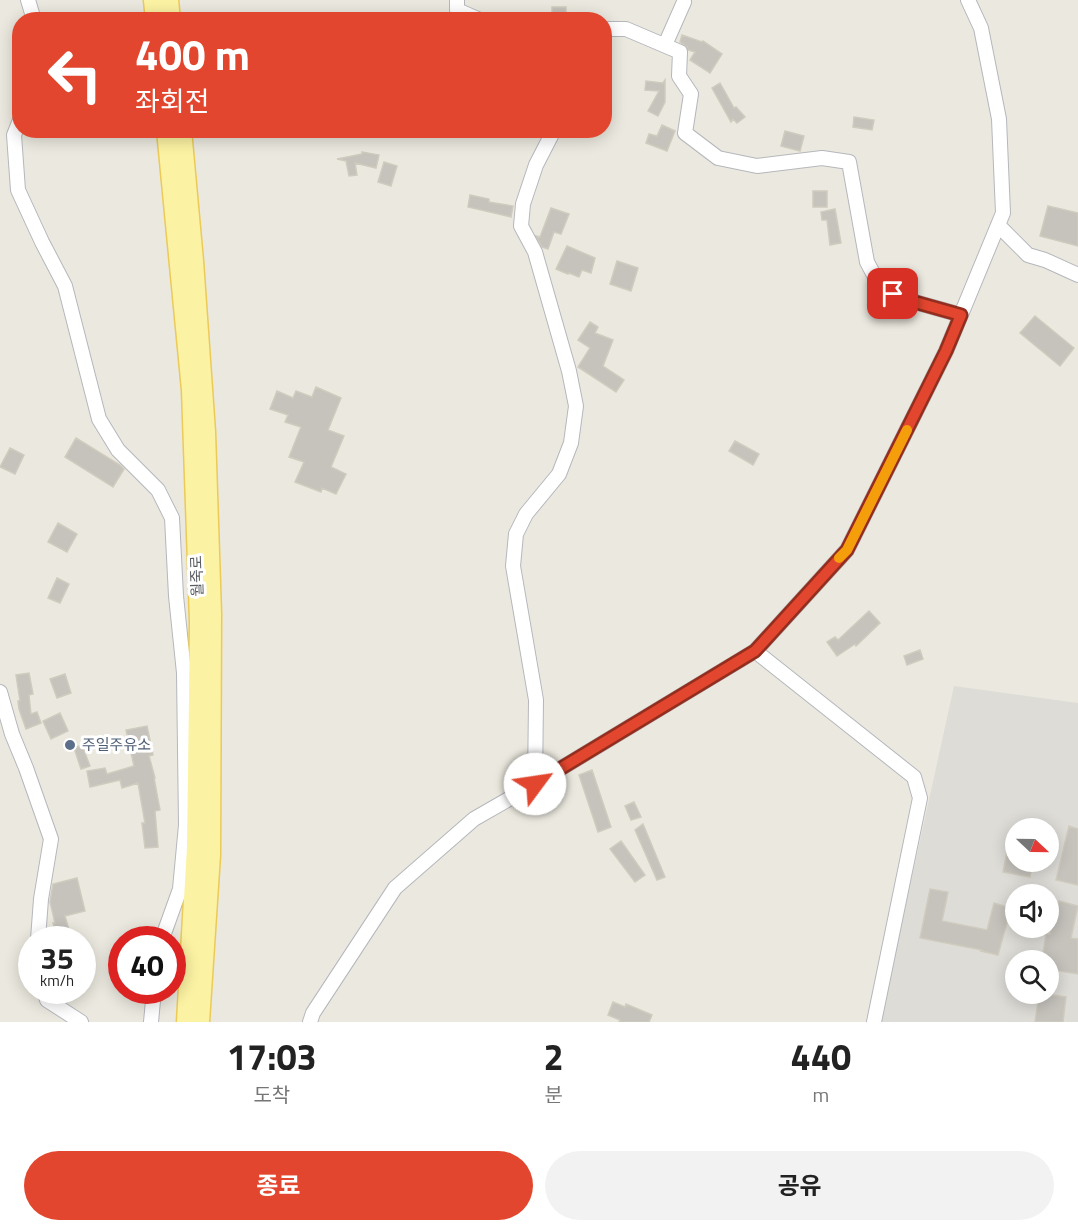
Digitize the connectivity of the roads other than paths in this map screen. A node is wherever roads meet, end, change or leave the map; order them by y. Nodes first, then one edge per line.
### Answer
1 (457, 0) edge
2 (968, 0) edge
3 (684, 2) dead end
4 (462, 12) edge
5 (612, 29) edge
6 (665, 45) junction
7 (14, 138) edge
8 (167, 138) edge
9 (183, 138) edge
10 (550, 138) edge
11 (998, 225) junction
12 (1078, 275) edge
13 (961, 315) junction
14 (755, 651) junction
15 (0, 692) edge
16 (535, 784) junction
17 (39, 926) edge
18 (167, 926) edge
19 (53, 1004) edge
20 (153, 1004) edge
21 (81, 1022) edge
22 (151, 1022) edge
23 (186, 1022) edge
24 (200, 1022) edge
25 (310, 1022) edge
26 (874, 1022) edge

1 - 4 street
2 - 11 street
3 - 6 street
5 - 6 street
6 - 13 street
7 - 18 street
8 - 23 main road, 월죽로
9 - 24 main road, 월죽로
10 - 16 street
11 - 12 street
11 - 13 street
13 - 14 street
14 - 16 street
14 - 26 street
15 - 17 street
16 - 25 street
19 - 21 street
20 - 22 street

